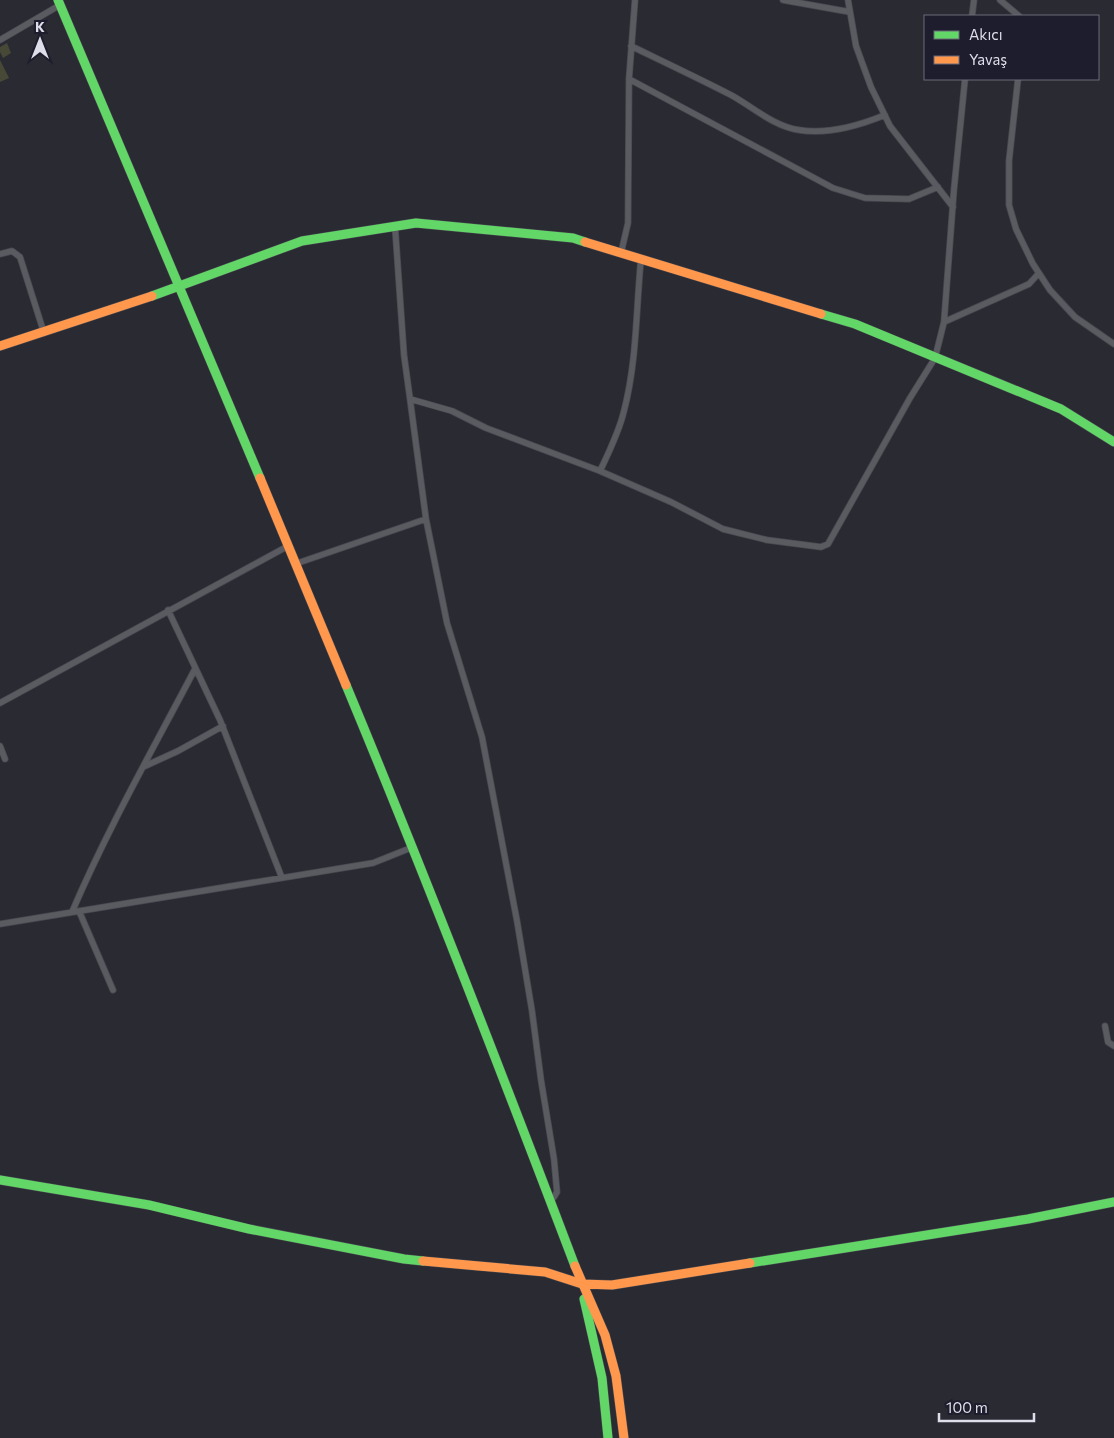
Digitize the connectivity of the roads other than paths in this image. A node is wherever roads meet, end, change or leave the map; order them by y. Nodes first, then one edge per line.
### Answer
1 (635, 0) edge
2 (783, 0) edge
3 (848, 0) edge
4 (974, 0) edge
5 (1000, 0) edge
6 (59, 2) edge
7 (850, 12) junction
8 (972, 15) edge
9 (1018, 15) edge
10 (0, 40) edge
11 (631, 46) junction
12 (629, 80) junction
13 (965, 80) edge
14 (1018, 80) edge
15 (884, 115) junction
16 (938, 187) junction
17 (952, 207) junction
18 (395, 226) junction
19 (621, 253) junction
20 (0, 254) edge
21 (641, 259) junction
22 (1039, 273) junction
23 (179, 286) junction
24 (944, 322) junction
25 (44, 332) junction
26 (1114, 344) edge
27 (0, 346) edge
28 (936, 358) junction
29 (410, 399) junction
30 (1114, 442) edge
31 (600, 471) junction
32 (426, 520) junction
33 (288, 546) junction
34 (295, 564) junction
35 (168, 610) junction
36 (195, 669) junction
37 (0, 703) edge
38 (223, 726) junction
39 (0, 746) edge
40 (5, 759) dead end
41 (143, 767) junction
42 (413, 847) junction
43 (282, 878) junction
44 (79, 911) junction
45 (72, 912) junction
46 (0, 924) edge
47 (113, 990) dead end
48 (1105, 1026) dead end
49 (1114, 1046) edge
50 (0, 1180) edge
51 (550, 1200) junction
52 (1114, 1202) edge
53 (582, 1284) junction
54 (608, 1438) edge
55 (624, 1438) edge

1 - 11 street
2 - 7 street
3 - 7 street
4 - 8 street
5 - 9 street
6 - 10 street
6 - 23 street
7 - 15 street
11 - 12 street
11 - 15 street
12 - 16 street
12 - 19 street
13 - 17 street
14 - 22 street
15 - 16 street
16 - 17 street
17 - 24 street
18 - 19 street
18 - 23 street
18 - 29 street
19 - 21 street
20 - 25 street
21 - 28 street
21 - 31 street
22 - 24 street
22 - 26 street
23 - 25 street
23 - 33 street
24 - 28 street
25 - 27 street
28 - 30 street
28 - 31 street
29 - 31 street
29 - 32 street
32 - 34 street
32 - 51 street
33 - 34 street
33 - 35 street
34 - 42 street
35 - 36 street
35 - 37 street
36 - 38 street
36 - 41 street
38 - 41 street
38 - 43 street
39 - 40 street
41 - 45 street
42 - 43 street
42 - 51 street
43 - 44 street
44 - 45 street
44 - 47 street
45 - 46 street
48 - 49 street
50 - 53 street
51 - 53 street
52 - 53 street
53 - 54 street
53 - 55 street

